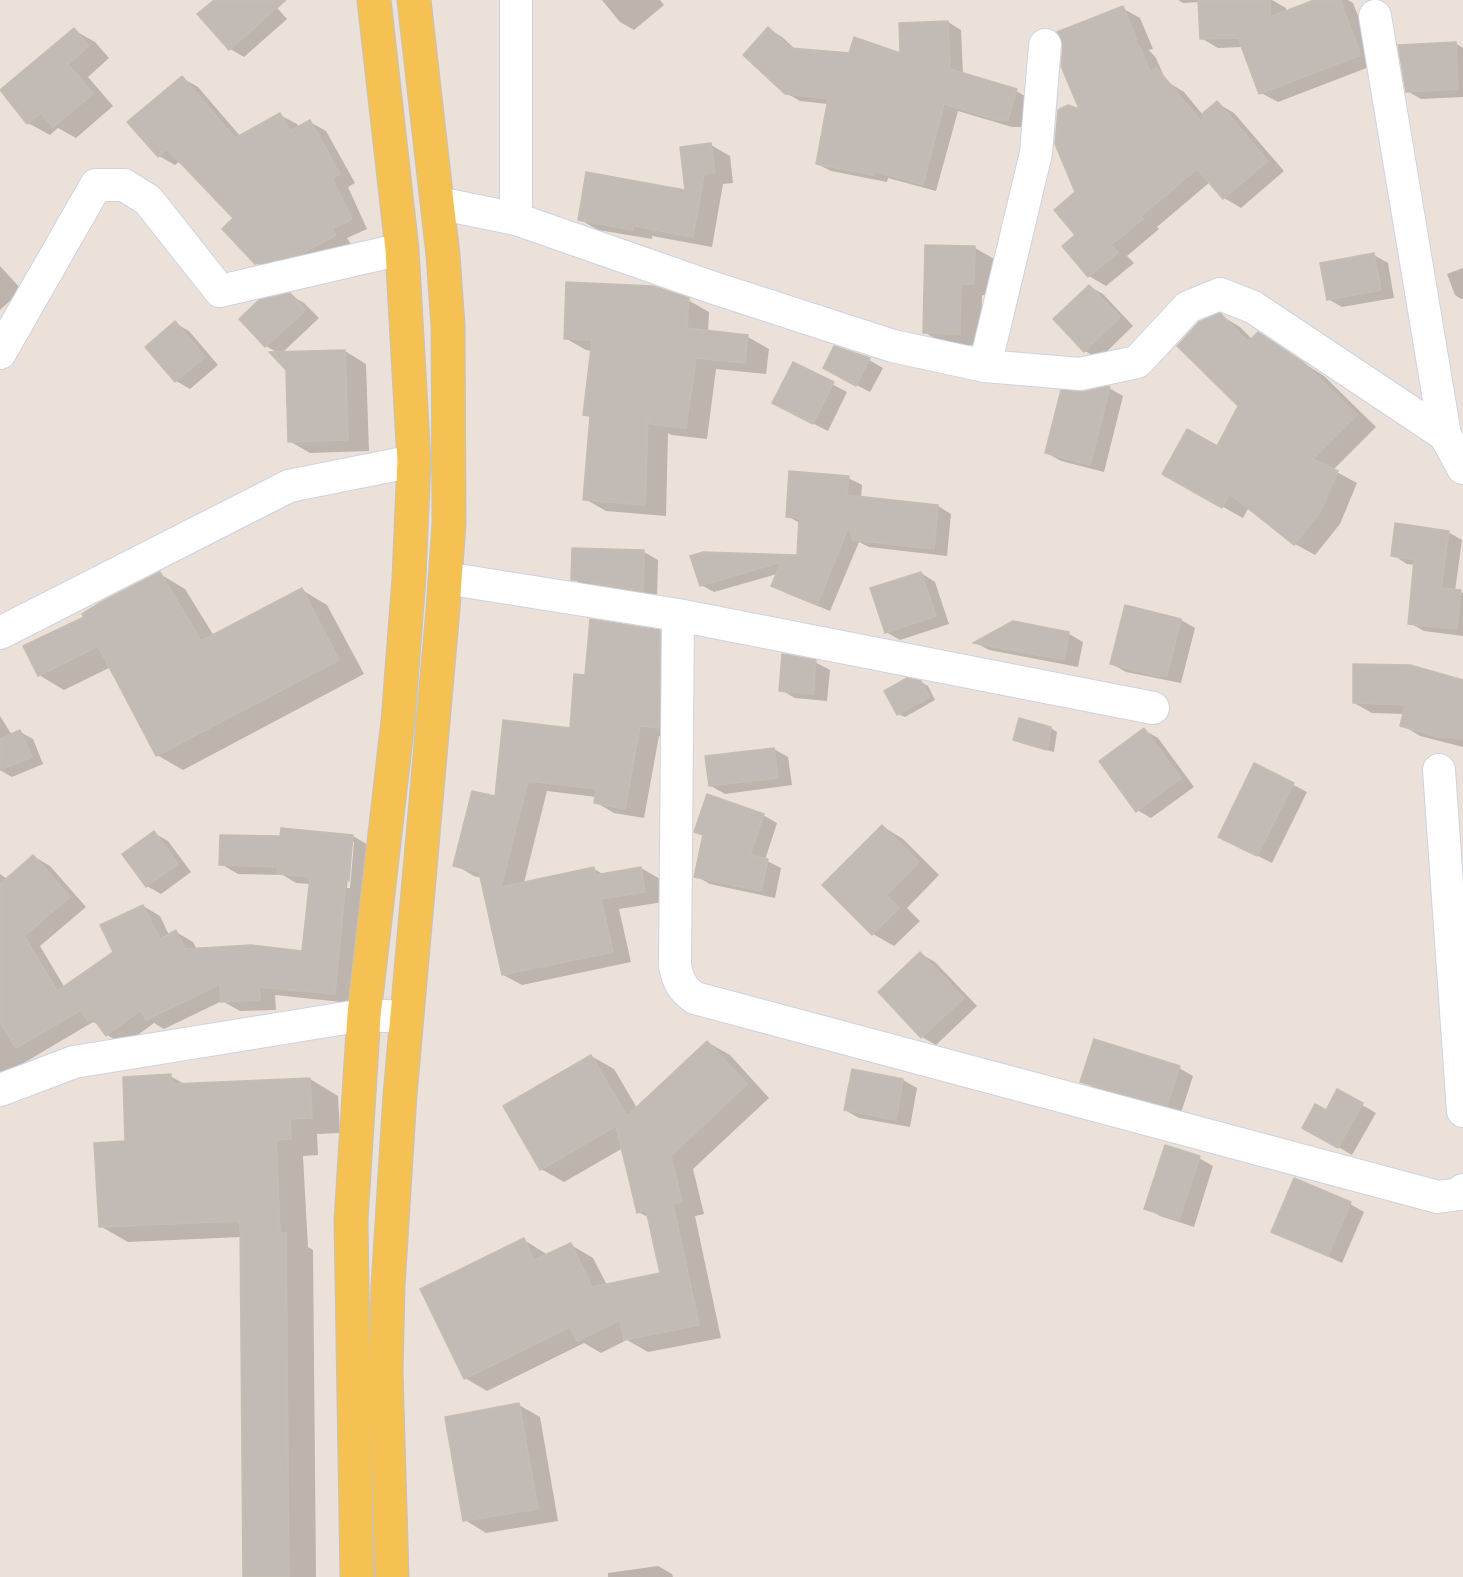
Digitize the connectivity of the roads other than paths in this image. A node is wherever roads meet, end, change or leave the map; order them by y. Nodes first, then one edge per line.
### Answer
1 (374, 0) edge
2 (414, 0) edge
3 (516, 0) edge
4 (1375, 16) dead end
5 (1045, 45) dead end
6 (425, 95) junction
7 (385, 98) junction
8 (438, 203) junction
9 (516, 219) junction
10 (402, 249) junction
11 (0, 353) edge
12 (985, 366) junction
13 (1444, 435) junction
14 (414, 461) junction
15 (1463, 468) edge
16 (445, 578) junction
17 (678, 615) junction
18 (0, 633) edge
19 (1153, 708) dead end
20 (1439, 770) dead end
21 (364, 1015) junction
22 (406, 1017) junction
23 (0, 1090) edge
24 (1463, 1111) edge
25 (1463, 1190) edge
26 (357, 1577) edge
27 (392, 1577) edge

1 - 7 main road
2 - 6 main road
3 - 9 street
4 - 13 street
5 - 12 street
6 - 7 main road
6 - 8 main road
7 - 10 main road
8 - 9 street
8 - 16 main road
9 - 12 street
10 - 11 street
10 - 14 main road
12 - 13 street
13 - 15 street
14 - 18 street
14 - 21 main road
16 - 17 street
16 - 22 main road
17 - 19 street
17 - 25 street
20 - 24 street
21 - 22 street
21 - 23 street
21 - 26 main road
22 - 27 main road

